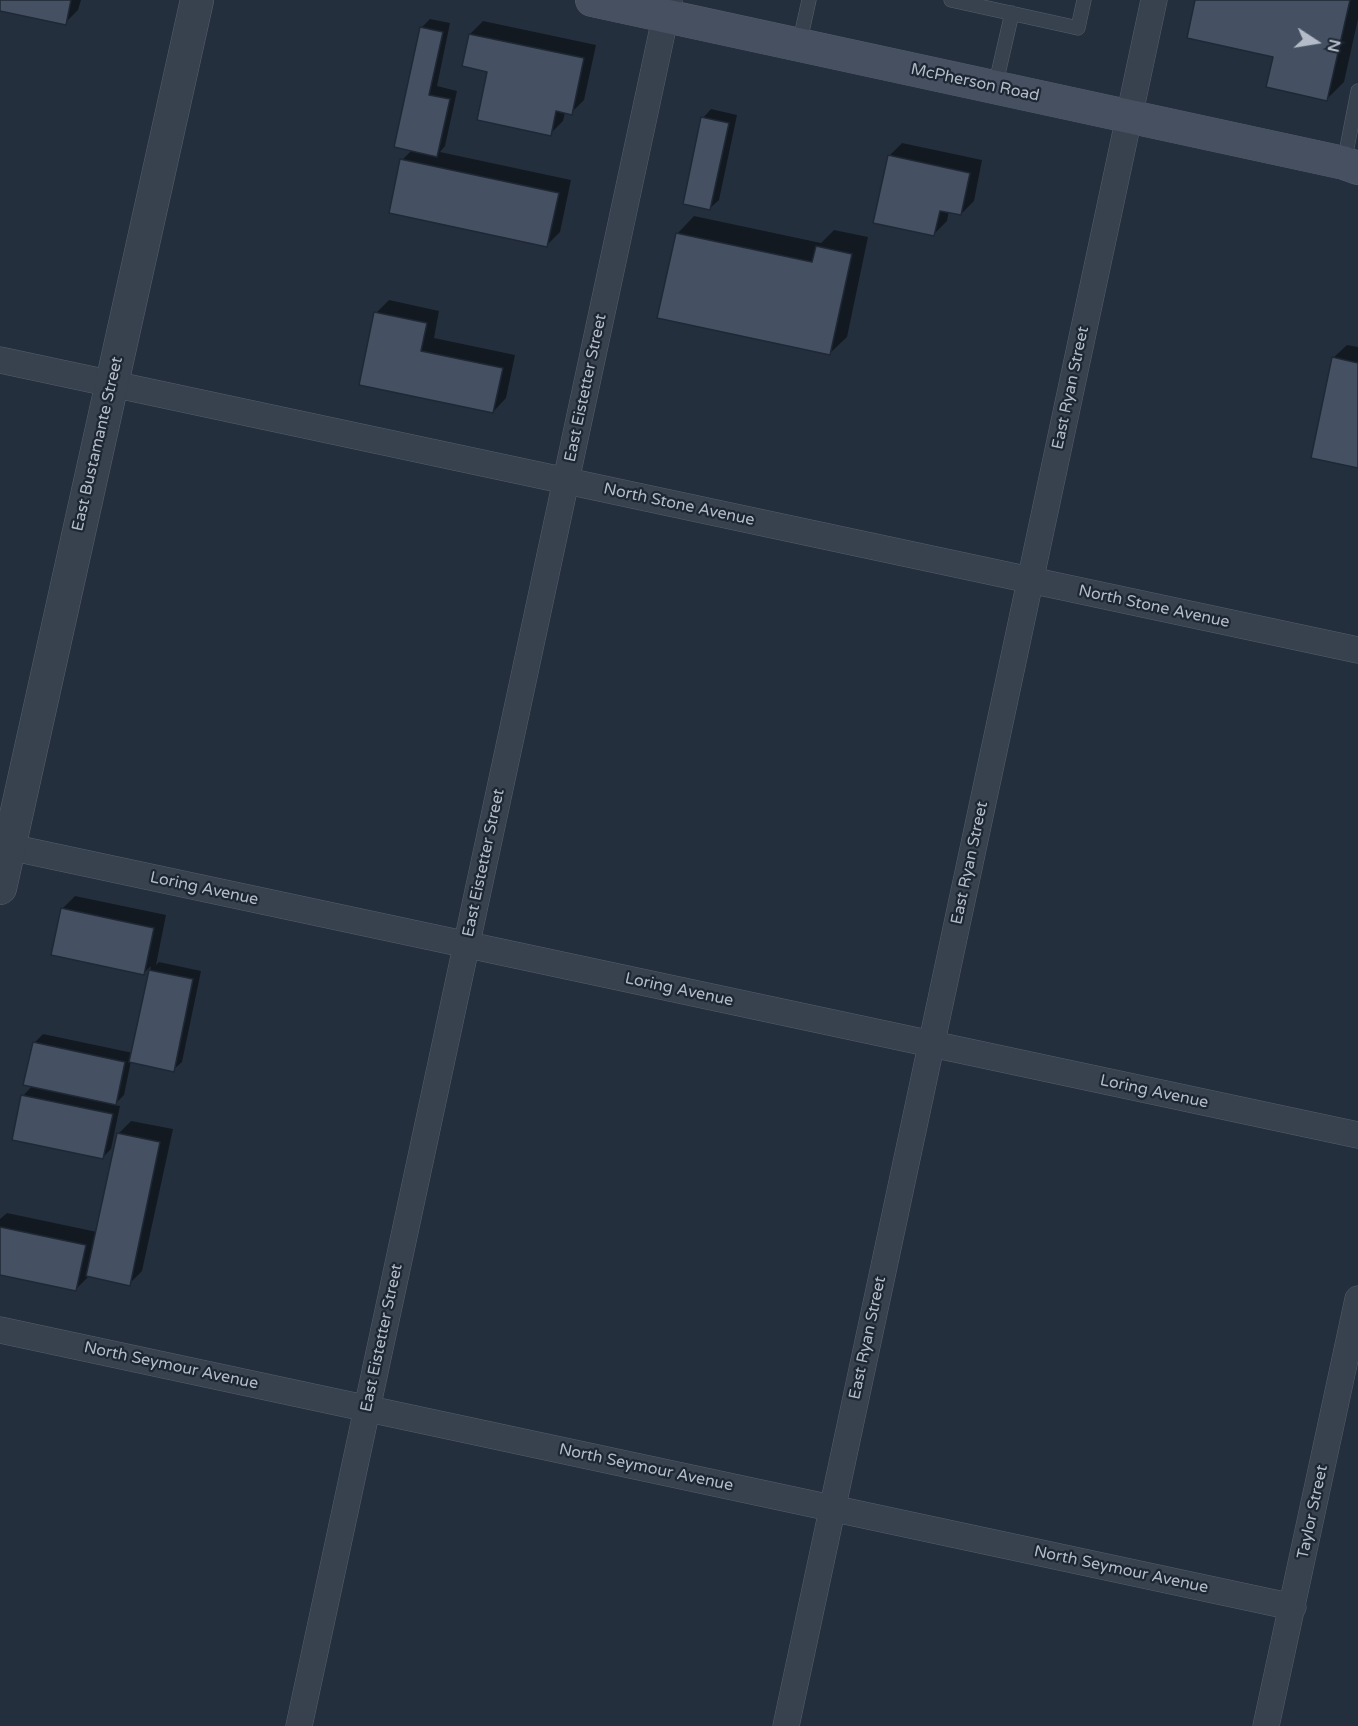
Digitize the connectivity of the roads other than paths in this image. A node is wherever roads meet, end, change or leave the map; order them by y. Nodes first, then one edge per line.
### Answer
1 (197, 0) edge
2 (592, 0) edge
3 (809, 0) edge
4 (951, 0) edge
5 (1084, 0) edge
6 (1154, 0) edge
7 (668, 8) edge
8 (1012, 13) junction
9 (799, 45) junction
10 (995, 88) junction
11 (1358, 91) edge
12 (1128, 116) junction
13 (1351, 165) edge
14 (0, 360) edge
15 (112, 384) junction
16 (567, 481) junction
17 (1030, 580) junction
18 (1358, 650) edge
19 (5, 846) edge
20 (0, 888) edge
21 (467, 945) junction
22 (931, 1044) junction
23 (1358, 1135) edge
24 (1358, 1299) edge
25 (0, 1330) edge
26 (367, 1408) junction
27 (832, 1508) junction
28 (1293, 1607) junction
29 (299, 1726) edge
30 (786, 1726) edge
31 (1266, 1726) edge

1 - 15 street, East Bustamante Street
2 - 7 main road, McPherson Road
3 - 9 lane
4 - 8 lane
5 - 8 lane
6 - 12 street, East Ryan Street
7 - 9 main road, McPherson Road
7 - 16 street, East Eistetter Street
8 - 10 lane
9 - 10 main road, McPherson Road
10 - 12 main road, McPherson Road
11 - 13 lane
12 - 13 main road, McPherson Road
12 - 17 street, East Ryan Street
14 - 15 street, North Stone Avenue
15 - 16 street, North Stone Avenue
15 - 19 street, East Bustamante Street
16 - 17 street, North Stone Avenue
16 - 21 street, East Eistetter Street
17 - 18 street, North Stone Avenue
17 - 22 street, East Ryan Street
19 - 20 street, East Bustamante Street
19 - 21 street, Loring Avenue
21 - 22 street, Loring Avenue
21 - 26 street, East Eistetter Street
22 - 23 street, Loring Avenue
22 - 27 street, East Ryan Street
24 - 28 street, Taylor Street
25 - 26 street, North Seymour Avenue
26 - 27 street, North Seymour Avenue
26 - 29 street, East Eistetter Street
27 - 28 street, North Seymour Avenue
27 - 30 street, East Ryan Street
28 - 31 street, Taylor Street

